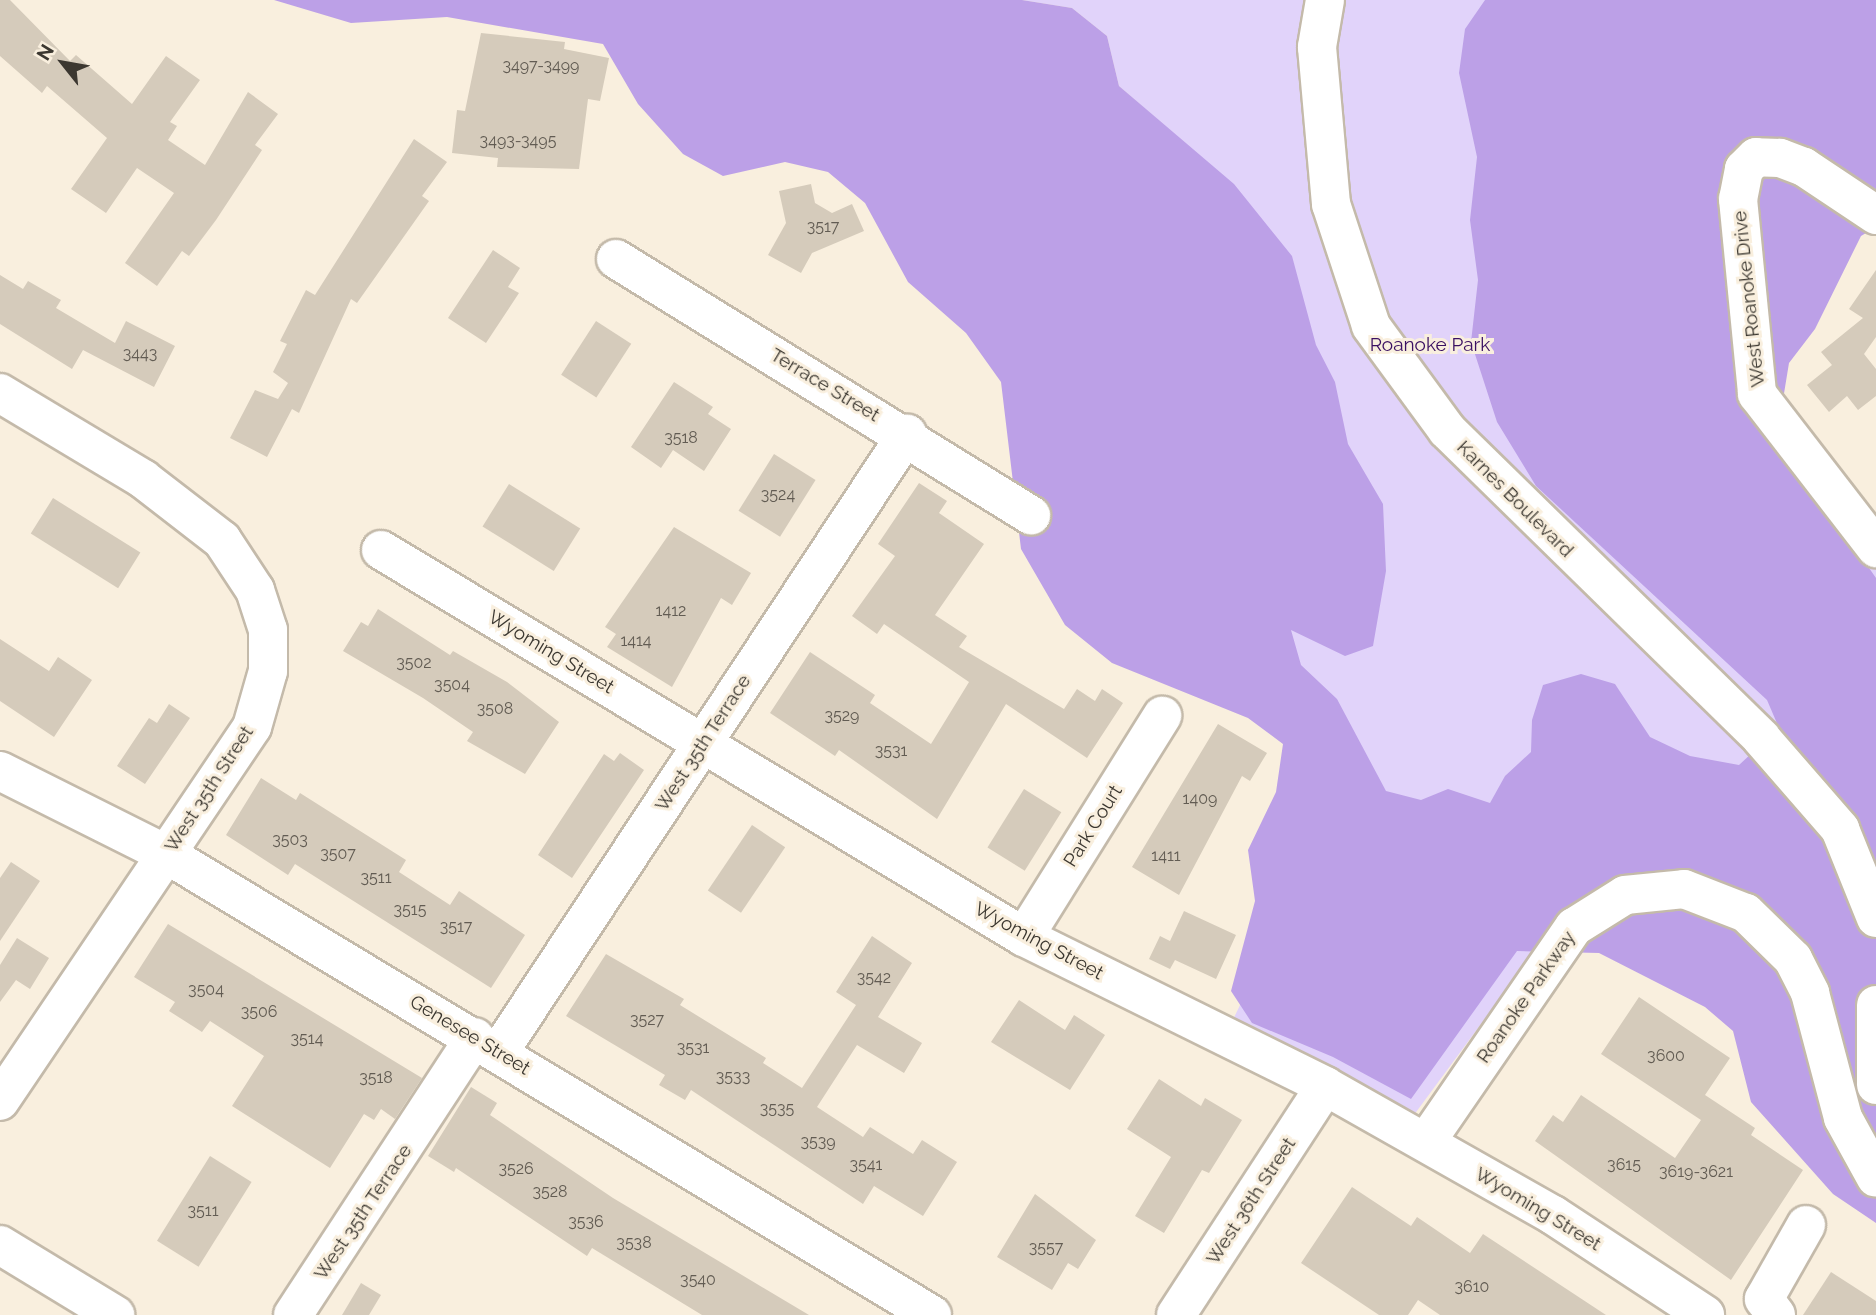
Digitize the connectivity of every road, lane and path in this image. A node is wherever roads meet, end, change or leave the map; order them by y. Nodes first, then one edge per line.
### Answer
1 (1325, 0) edge
2 (1861, 205) edge
3 (616, 259) dead end
4 (0, 393) edge
5 (907, 434) junction
6 (1031, 515) dead end
7 (1876, 548) edge
8 (381, 550) dead end
9 (1162, 716) dead end
10 (703, 743) junction
11 (0, 771) edge
12 (166, 854) junction
13 (1876, 918) edge
14 (1024, 937) junction
15 (1876, 1004) edge
16 (487, 1045) junction
17 (1876, 1085) edge
18 (1325, 1086) junction
19 (0, 1101) edge
20 (1426, 1142) junction
21 (1876, 1178) edge
22 (1805, 1225) dead end
23 (0, 1245) edge
24 (115, 1315) edge
25 (293, 1315) edge
26 (932, 1315) edge
27 (1176, 1315) edge
28 (1706, 1315) edge
29 (1776, 1315) edge

1 - 13 street, Karnes Boulevard
2 - 7 street, West Roanoke Drive
3 - 5 street, Terrace Street
4 - 12 street, West 35th Street
5 - 6 street, Terrace Street
5 - 10 street, West 35th Terrace
8 - 10 street, Wyoming Street
9 - 14 street, Park Court
10 - 14 street, Wyoming Street
10 - 16 street, West 35th Terrace
11 - 12 street, Genesee Street
12 - 16 street, Genesee Street
12 - 19 street, West 35th Street
14 - 18 street, Wyoming Street
15 - 17 street
16 - 25 street, West 35th Terrace
16 - 26 street, Genesee Street
18 - 20 street, Wyoming Street
18 - 27 street, West 36th Street
20 - 21 street, Roanoke Parkway
20 - 28 street, Wyoming Street
22 - 29 street
23 - 24 street

